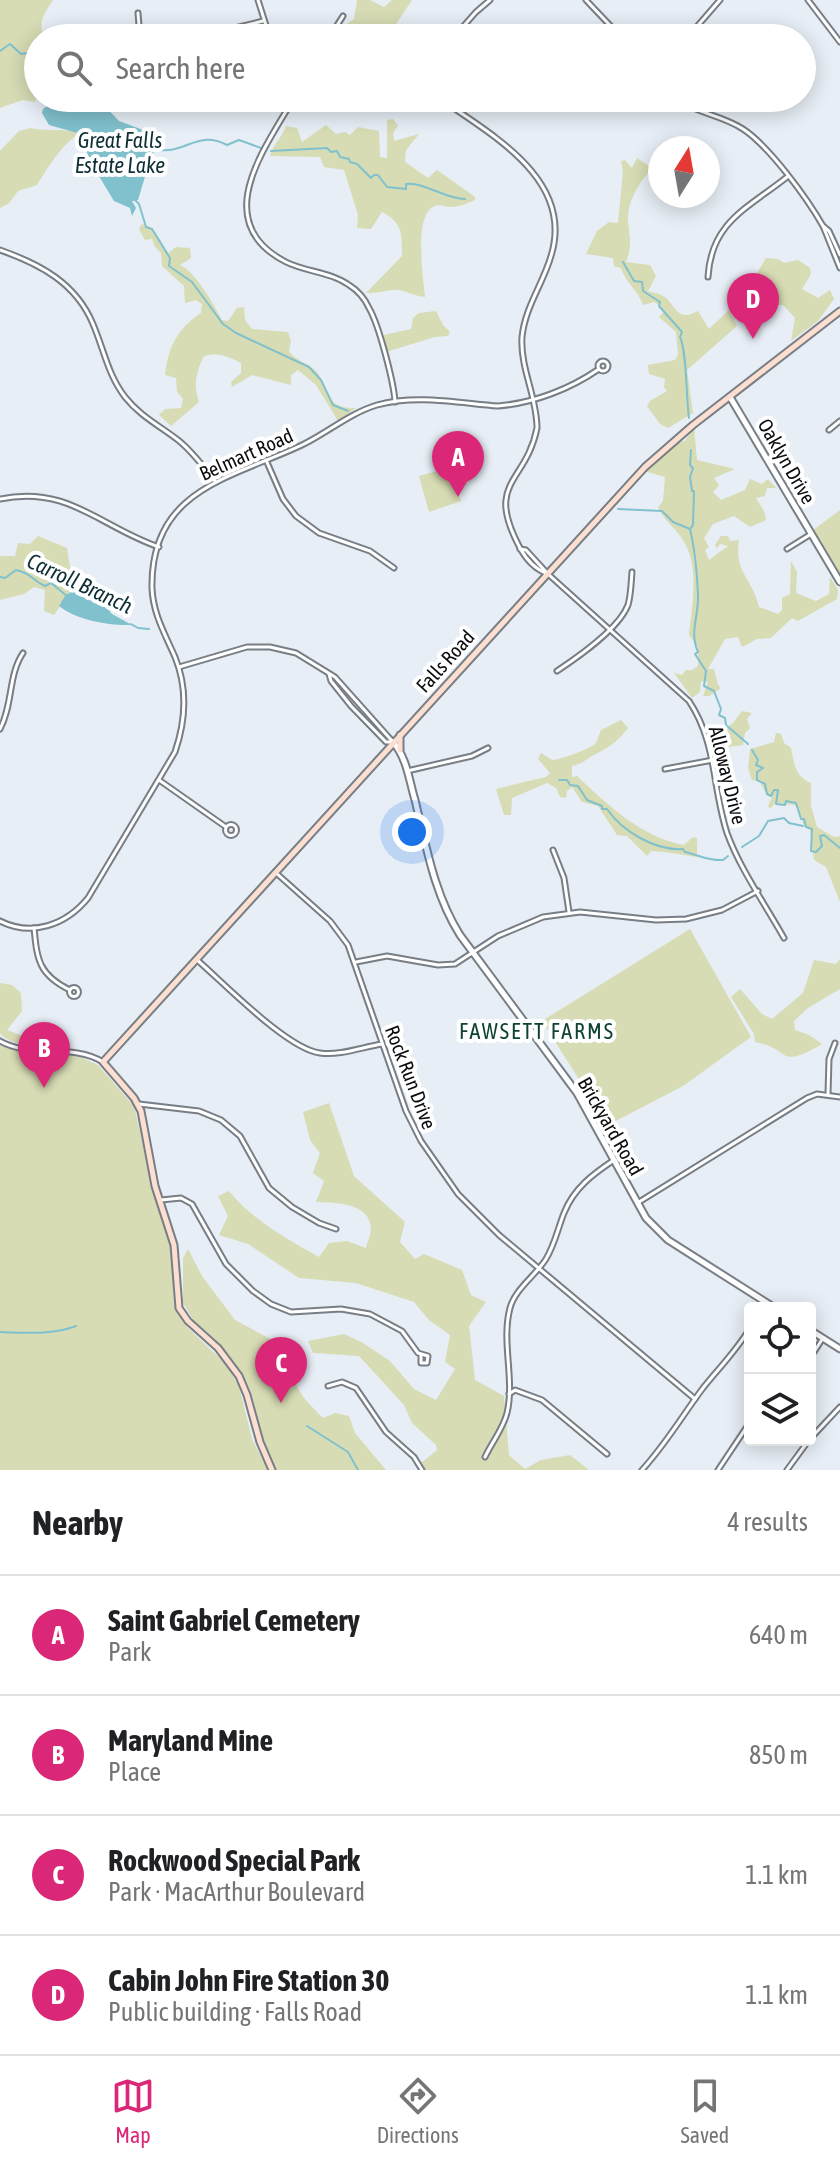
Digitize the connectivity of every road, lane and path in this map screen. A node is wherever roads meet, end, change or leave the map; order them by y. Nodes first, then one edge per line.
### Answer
1 (258, 0) edge
2 (490, 0) edge
3 (586, 0) edge
4 (720, 0) edge
5 (808, 0) edge
6 (138, 13) dead end
7 (343, 16) dead end
8 (263, 21) junction
9 (139, 24) edge
10 (251, 24) edge
11 (264, 24) edge
12 (338, 24) edge
13 (465, 24) edge
14 (609, 24) edge
15 (699, 24) edge
16 (840, 42) edge
17 (286, 112) edge
18 (459, 112) edge
19 (700, 112) edge
20 (787, 177) junction
21 (823, 226) junction
22 (0, 250) edge
23 (840, 255) edge
24 (840, 268) edge
25 (708, 277) dead end
26 (840, 311) edge
27 (599, 369) dead end
28 (730, 397) junction
29 (533, 400) junction
30 (395, 402) junction
31 (840, 421) edge
32 (829, 430) dead end
33 (266, 460) junction
34 (215, 481) junction
35 (0, 499) edge
36 (811, 534) junction
37 (159, 547) junction
38 (787, 549) dead end
39 (394, 568) dead end
40 (632, 572) dead end
41 (548, 574) junction
42 (840, 582) edge
43 (610, 629) junction
44 (23, 653) dead end
45 (179, 667) junction
46 (557, 671) dead end
47 (0, 729) edge
48 (400, 734) junction
49 (393, 742) junction
50 (488, 748) dead end
51 (400, 750) junction
52 (713, 760) junction
53 (665, 769) dead end
54 (407, 771) junction
55 (159, 780) junction
56 (226, 827) dead end
57 (553, 850) dead end
58 (275, 872) junction
59 (758, 891) junction
60 (569, 913) junction
61 (0, 921) edge
62 (34, 928) junction
63 (784, 938) dead end
64 (473, 953) junction
65 (196, 958) junction
66 (356, 962) junction
67 (70, 990) dead end
68 (0, 1041) edge
69 (835, 1043) dead end
70 (382, 1044) junction
71 (103, 1062) junction
72 (828, 1094) junction
73 (840, 1097) edge
74 (138, 1104) junction
75 (614, 1160) junction
76 (161, 1200) junction
77 (636, 1204) junction
78 (336, 1229) dead end
79 (539, 1269) junction
80 (760, 1302) edge
81 (816, 1334) edge
82 (744, 1338) edge
83 (823, 1338) junction
84 (816, 1349) edge
85 (840, 1349) edge
86 (421, 1355) dead end
87 (328, 1386) dead end
88 (509, 1394) junction
89 (695, 1399) junction
90 (840, 1407) edge
91 (744, 1431) edge
92 (816, 1433) edge
93 (805, 1446) edge
94 (607, 1454) dead end
95 (485, 1457) dead end
96 (272, 1470) edge
97 (422, 1470) edge
98 (642, 1470) edge
99 (718, 1470) edge
100 (787, 1470) edge

1 - 8 street
2 - 13 street
3 - 14 street
4 - 15 street
5 - 16 street
6 - 9 street
7 - 12 street
8 - 10 street
8 - 11 street
17 - 30 street
18 - 29 street, Alloway Drive
19 - 20 street
20 - 21 street
20 - 25 street
21 - 23 street
21 - 24 street
22 - 34 street
26 - 28 main road, Falls Road
27 - 29 street, Belmart Road
28 - 36 street, Oaklyn Drive
28 - 41 main road, Falls Road
29 - 30 street, Belmart Road
29 - 41 street, Alloway Drive
30 - 33 street, Belmart Road
31 - 32 street
33 - 34 street, Belmart Road
33 - 39 street
34 - 37 street, Belmart Road
35 - 37 street
36 - 38 street
36 - 42 street, Oaklyn Drive
37 - 45 street, Belmart Road
40 - 43 street
41 - 43 street, Alloway Drive
41 - 48 main road, Falls Road
43 - 46 street
43 - 52 street, Alloway Drive
44 - 47 street
45 - 49 street, Brickyard Road
45 - 55 street, Belmart Road
48 - 49 main road, Falls Road
48 - 51 main road
49 - 51 street, Brickyard Road
49 - 58 main road, Falls Road
50 - 54 street
51 - 54 street, Brickyard Road
52 - 53 street
52 - 59 street, Alloway Drive
54 - 64 street, Brickyard Road
55 - 56 street
55 - 62 street, Belmart Road
57 - 60 street
58 - 65 main road, Falls Road
58 - 66 street, Rock Run Drive
59 - 60 street
59 - 63 street, Alloway Drive
60 - 64 street
61 - 62 street
62 - 67 street
64 - 66 street
64 - 75 street, Brickyard Road
65 - 70 street
65 - 71 main road, Falls Road
66 - 70 street, Rock Run Drive
68 - 71 street
69 - 72 street
70 - 79 street, Rock Run Drive
71 - 74 main road
72 - 73 street
72 - 77 street
74 - 76 main road
74 - 78 street
75 - 77 street, Brickyard Road
75 - 79 street
76 - 86 street
76 - 96 main road
77 - 80 street, Brickyard Road
79 - 88 street
79 - 89 street, Rock Run Drive
81 - 83 street
82 - 89 street
83 - 84 street
83 - 85 street
87 - 97 street
88 - 94 street
88 - 95 street
89 - 98 street
90 - 92 street
91 - 99 street
93 - 100 street

